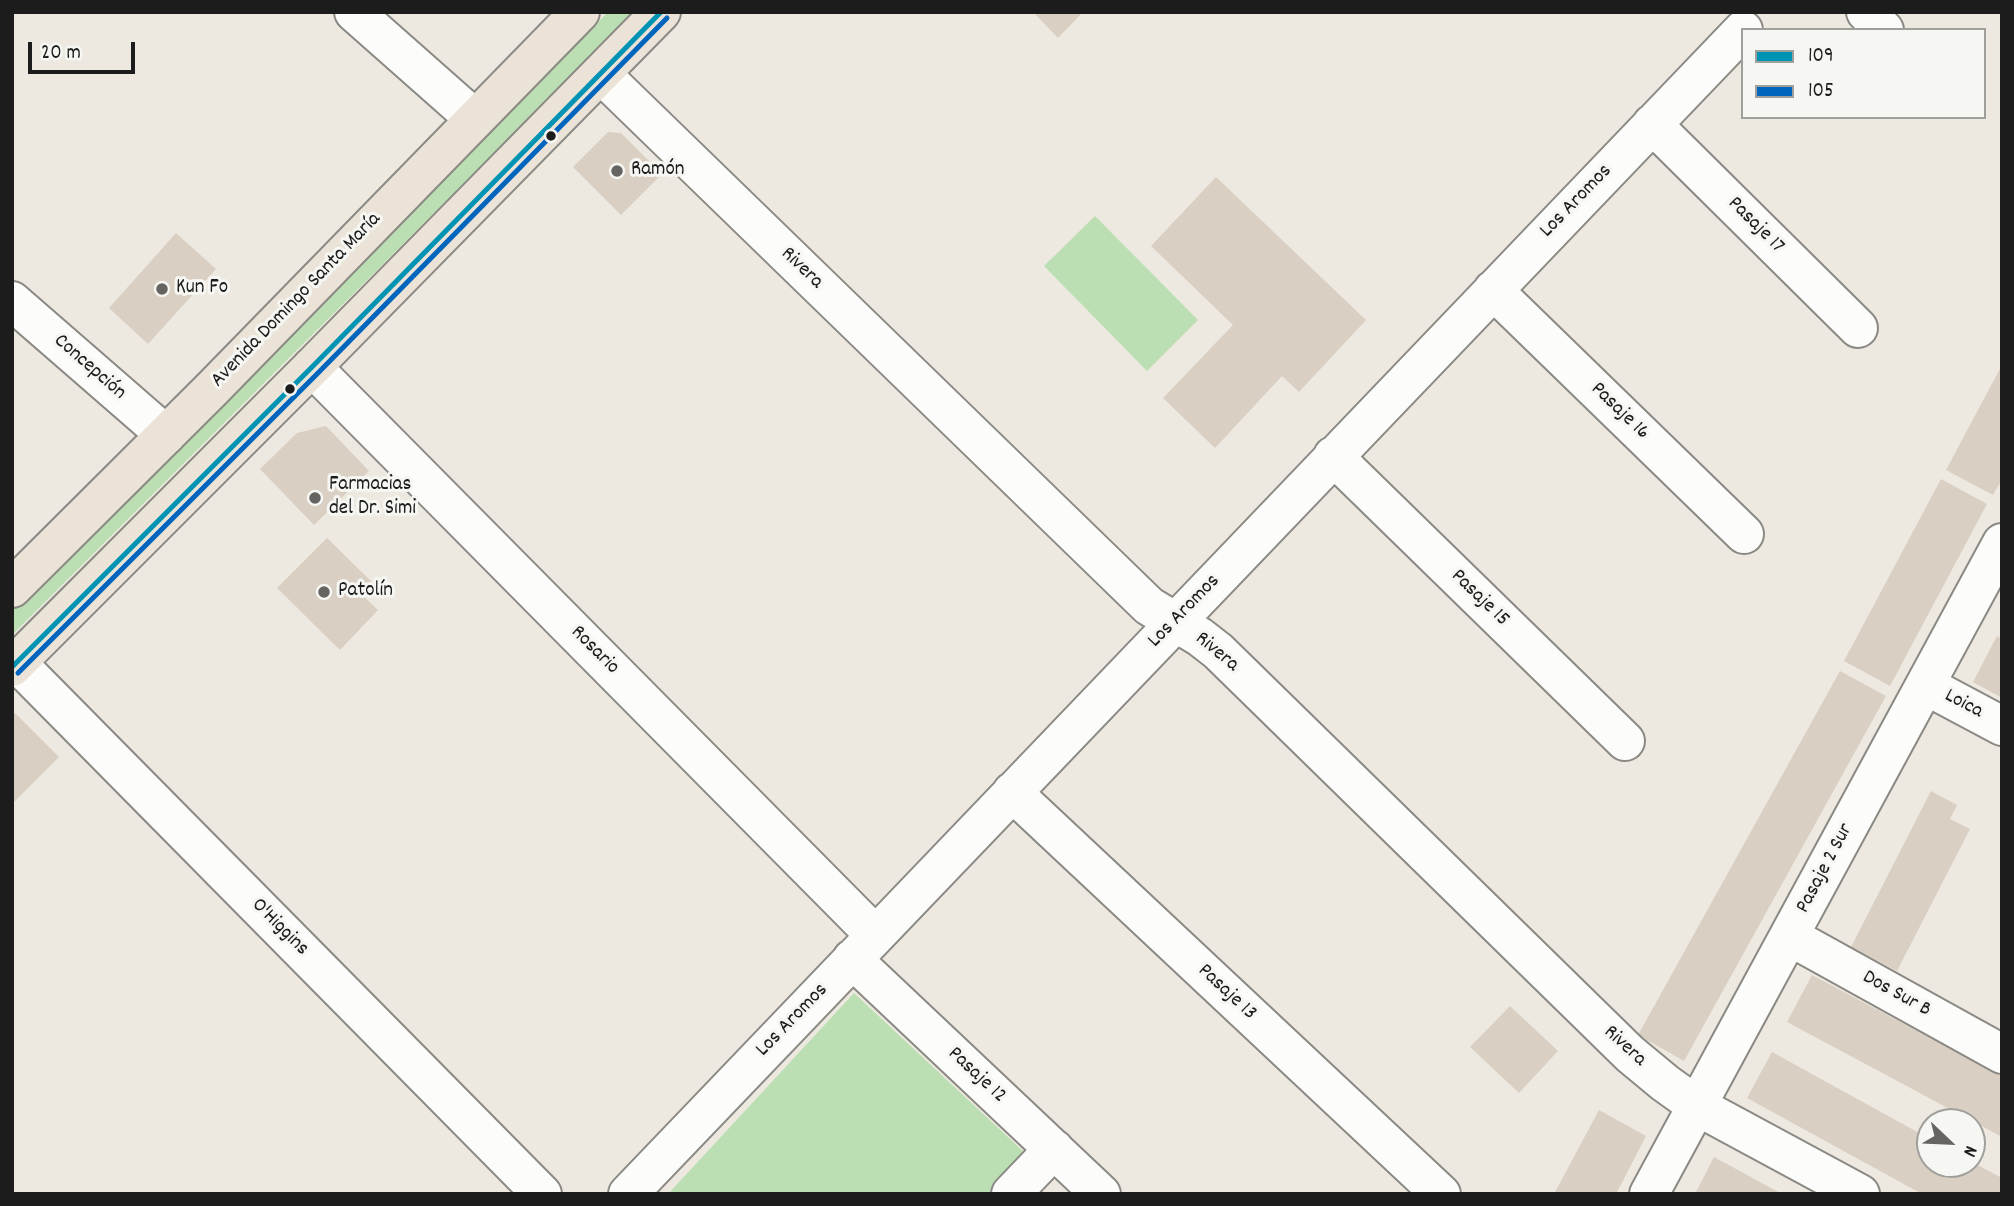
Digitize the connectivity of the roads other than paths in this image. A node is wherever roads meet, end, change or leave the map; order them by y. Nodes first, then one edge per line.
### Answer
1 (354, 12) edge
2 (580, 12) edge
3 (661, 12) edge
4 (1760, 12) edge
5 (1866, 12) edge
6 (1745, 28) edge
7 (1882, 28) edge
8 (1741, 32) edge
9 (601, 74) junction
10 (475, 119) junction
11 (1652, 124) junction
12 (1493, 290) junction
13 (14, 305) edge
14 (1857, 328) dead end
15 (312, 367) junction
16 (166, 435) junction
17 (1333, 456) junction
18 (1744, 534) dead end
19 (2002, 543) edge
20 (12, 589) edge
21 (1175, 622) junction
22 (14, 665) edge
23 (1925, 685) junction
24 (2002, 726) edge
25 (1625, 741) dead end
26 (1012, 792) junction
27 (1789, 936) junction
28 (863, 947) junction
29 (2002, 1054) edge
30 (1697, 1105) junction
31 (1054, 1149) junction
32 (542, 1194) edge
33 (628, 1194) edge
34 (1011, 1194) edge
35 (1101, 1194) edge
36 (1441, 1194) edge
37 (1649, 1194) edge
38 (1860, 1194) edge

1 - 10 street
2 - 10 main road, Avenida Domingo Santa María
3 - 9 main road
4 - 6 street, Los Aromos
5 - 7 street
8 - 11 street, Los Aromos
9 - 15 main road
9 - 21 street, Rivera
10 - 16 main road, Avenida Domingo Santa María
11 - 12 street, Los Aromos
11 - 14 street, Pasaje 17
12 - 17 street, Los Aromos
12 - 18 street, Pasaje 16
13 - 16 street, Concepción
15 - 22 main road
15 - 28 street, Rosario
16 - 20 main road, Avenida Domingo Santa María
17 - 21 street, Los Aromos
17 - 25 street, Pasaje 15
19 - 23 street, Pasaje 2 Sur
21 - 26 street, Los Aromos
21 - 30 street, Rivera
22 - 32 street, O'Higgins
23 - 24 street, Loica
23 - 27 street, Pasaje 2 Sur
26 - 28 street, Los Aromos
26 - 36 street, Pasaje 13
27 - 29 street, Dos Sur B
27 - 30 street, Pasaje 2 Sur
28 - 31 street, Pasaje 12
28 - 33 street, Los Aromos
30 - 37 street, Pasaje 2 Sur
30 - 38 street, Rivera
31 - 34 street
31 - 35 street, Pasaje 12

